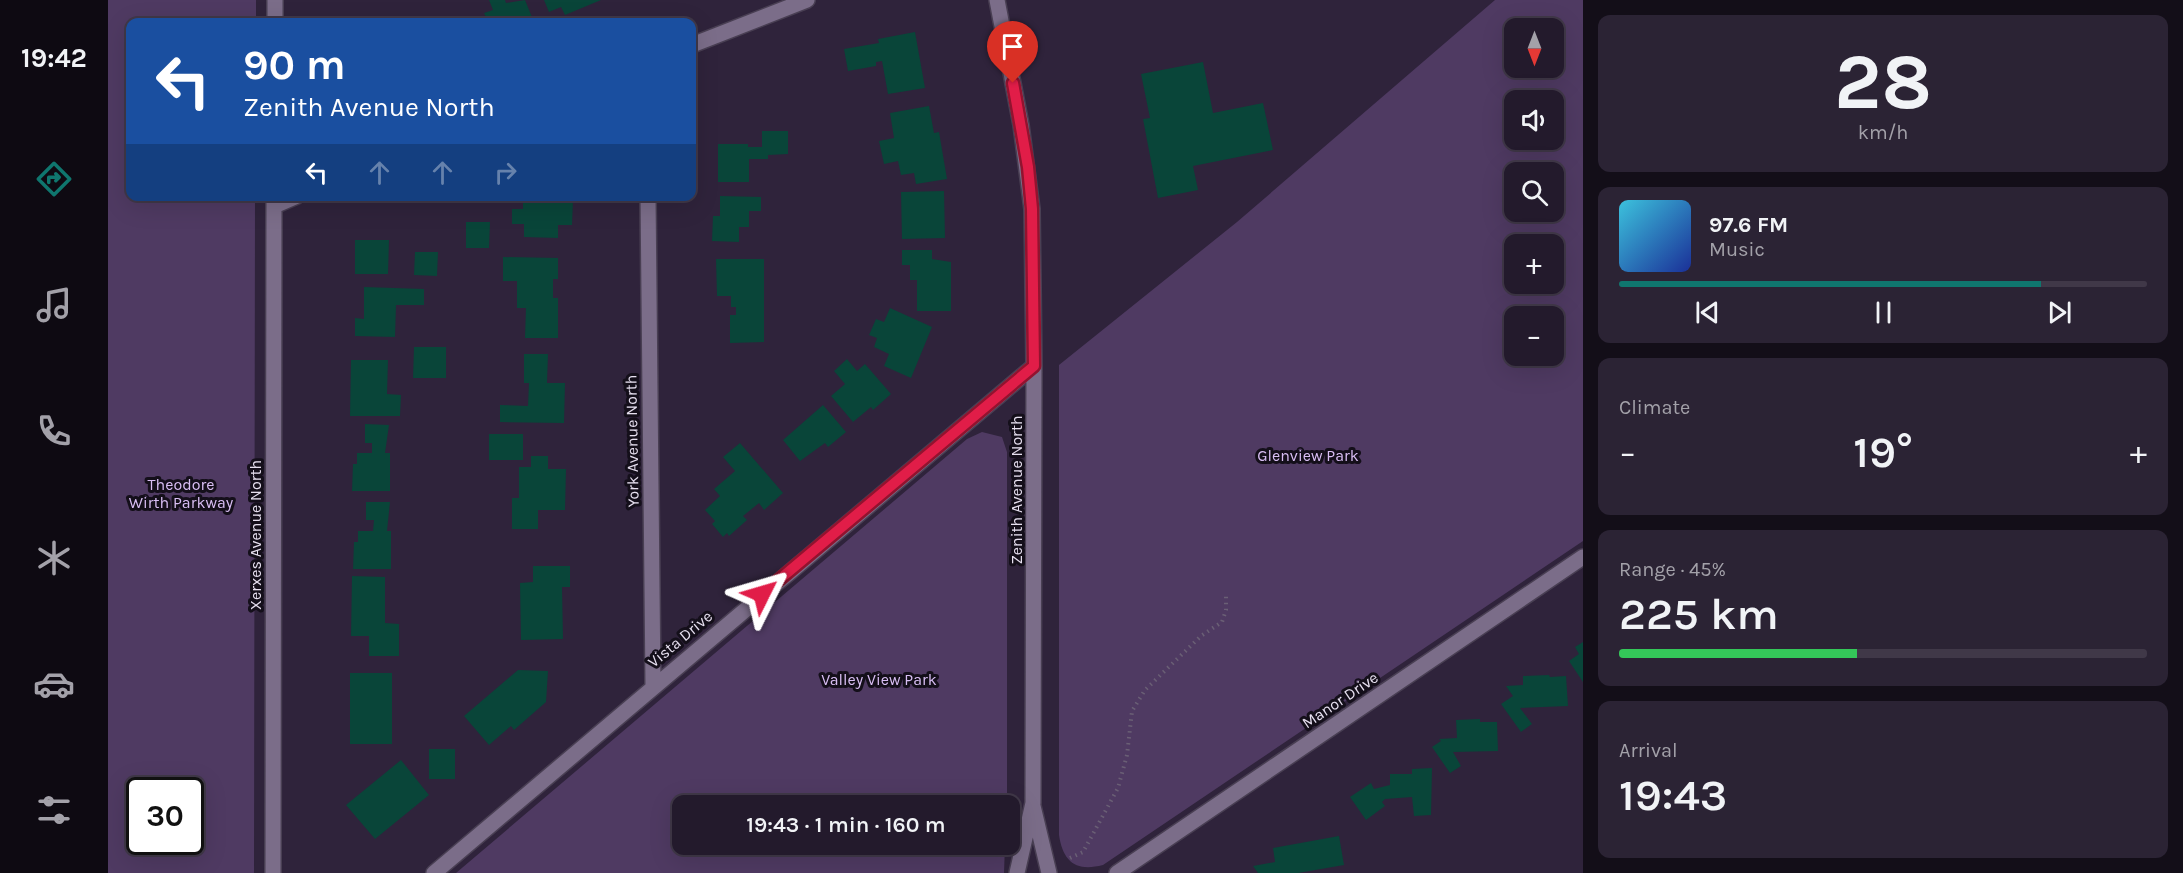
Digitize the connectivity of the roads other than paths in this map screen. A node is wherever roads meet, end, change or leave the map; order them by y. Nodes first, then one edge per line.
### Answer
1 (275, 0) edge
2 (807, 0) edge
3 (997, 0) edge
4 (275, 18) edge
5 (696, 43) edge
6 (274, 201) edge
7 (648, 201) edge
8 (1034, 366) junction
9 (1583, 557) edge
10 (653, 685) junction
11 (1033, 803) junction
12 (273, 873) edge
13 (434, 873) edge
14 (1017, 873) edge
15 (1049, 873) edge
16 (1117, 873) edge

1 - 4 street
2 - 5 street
3 - 8 street, Zenith Avenue North
6 - 12 street, Xerxes Avenue North
7 - 10 street, York Avenue North
8 - 10 street, Vista Drive
8 - 11 street, Zenith Avenue North
9 - 16 street, Manor Drive
10 - 13 street, Vista Drive
11 - 14 street, Zenith Avenue North
11 - 15 street, Zenith Avenue North

